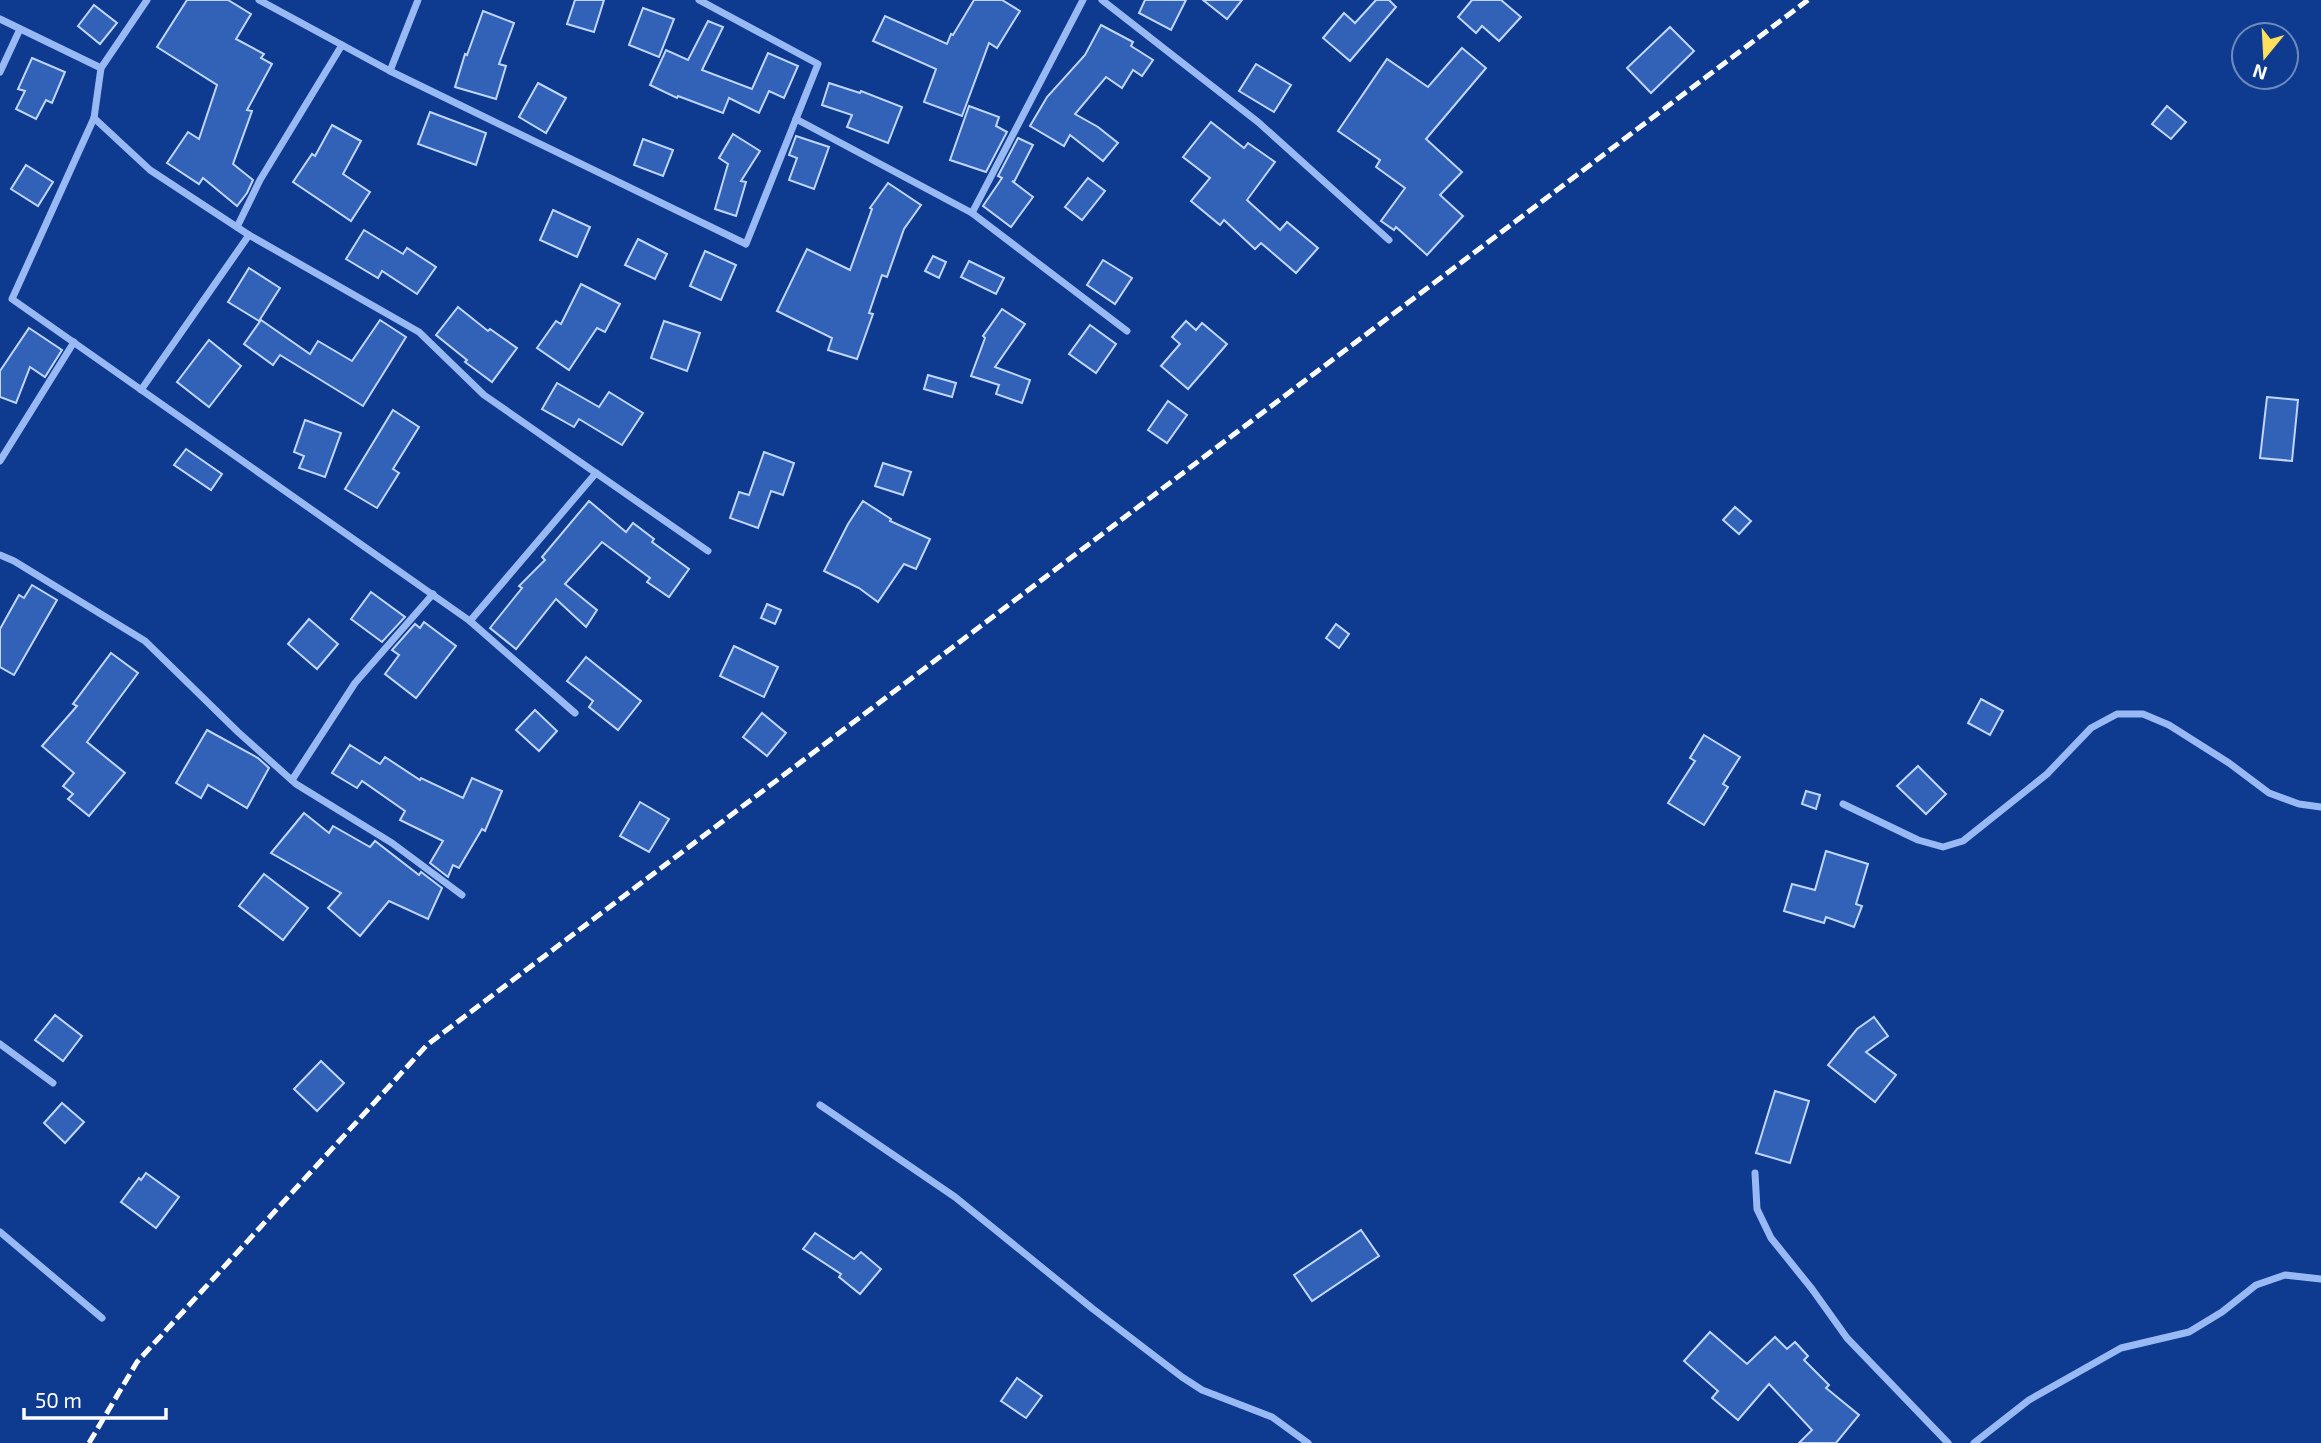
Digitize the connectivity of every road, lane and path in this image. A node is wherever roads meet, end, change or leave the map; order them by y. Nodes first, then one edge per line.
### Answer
1 (147, 0) edge
2 (258, 0) edge
3 (418, 0) edge
4 (699, 0) edge
5 (1083, 0) edge
6 (1102, 0) edge
7 (0, 19) edge
8 (20, 29) junction
9 (342, 45) junction
10 (101, 68) junction
11 (390, 71) junction
12 (0, 72) edge
13 (94, 118) junction
14 (796, 119) junction
15 (972, 213) junction
16 (237, 227) junction
17 (249, 235) junction
18 (1390, 240) dead end
19 (1127, 331) dead end
20 (74, 342) junction
21 (141, 390) junction
22 (0, 461) edge
23 (596, 473) junction
24 (708, 551) dead end
25 (0, 555) edge
26 (433, 594) junction
27 (470, 621) junction
28 (575, 713) dead end
29 (292, 780) junction
30 (1843, 804) dead end
31 (2321, 807) edge
32 (462, 895) dead end
33 (0, 1044) edge
34 (53, 1083) dead end
35 (820, 1105) dead end
36 (1755, 1172) dead end
37 (0, 1233) edge
38 (2321, 1279) edge
39 (102, 1318) dead end
40 (1308, 1443) edge
41 (1948, 1443) edge
42 (1974, 1443) edge

1 - 10 street
2 - 9 street
3 - 11 street
4 - 14 street
5 - 15 street
6 - 18 street
7 - 8 street
8 - 10 street
8 - 12 street
9 - 11 street
9 - 16 street
10 - 13 street
11 - 14 street
13 - 16 street
13 - 20 street
14 - 15 street
15 - 19 street
16 - 17 street
17 - 21 street
17 - 23 street
20 - 21 street
20 - 22 street
21 - 26 street
23 - 24 street
23 - 27 street
25 - 29 street
26 - 27 street
26 - 29 street
27 - 28 street
29 - 32 street
30 - 31 street
33 - 34 street
35 - 40 street
36 - 41 street
37 - 39 street
38 - 42 street

